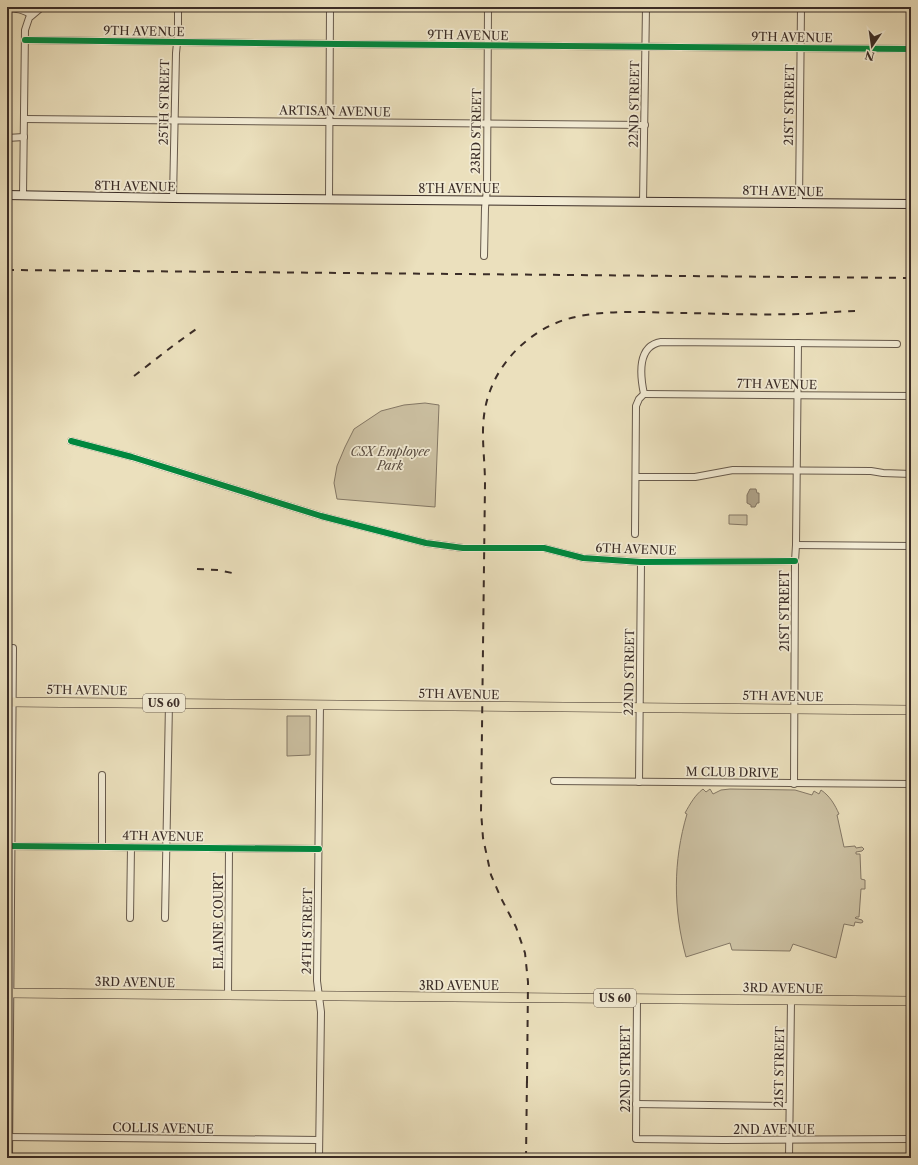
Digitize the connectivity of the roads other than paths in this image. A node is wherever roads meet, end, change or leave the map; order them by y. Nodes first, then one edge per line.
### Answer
1 (42, 7) edge
2 (178, 7) edge
3 (330, 7) edge
4 (488, 7) edge
5 (646, 7) edge
6 (801, 7) edge
7 (7, 8) edge
8 (31, 15) junction
9 (25, 40) junction
10 (177, 42) junction
11 (330, 44) junction
12 (488, 46) junction
13 (646, 47) junction
14 (801, 49) junction
15 (911, 50) edge
16 (24, 119) junction
17 (175, 120) junction
18 (329, 122) junction
19 (488, 123) junction
20 (645, 125) junction
21 (24, 137) junction
22 (7, 138) edge
23 (7, 195) edge
24 (23, 196) junction
25 (173, 198) junction
26 (329, 199) junction
27 (485, 200) junction
28 (643, 202) junction
29 (799, 203) junction
30 (911, 204) edge
31 (484, 256) dead end
32 (798, 344) junction
33 (897, 344) dead end
34 (644, 394) junction
35 (798, 395) junction
36 (911, 396) edge
37 (71, 441) dead end
38 (796, 471) junction
39 (911, 474) edge
40 (636, 477) junction
41 (635, 534) dead end
42 (796, 545) junction
43 (911, 546) edge
44 (795, 560) junction
45 (641, 562) junction
46 (13, 648) dead end
47 (10, 702) edge
48 (169, 703) junction
49 (320, 704) junction
50 (639, 707) junction
51 (794, 709) junction
52 (911, 710) edge
53 (102, 775) dead end
54 (554, 781) dead end
55 (639, 782) junction
56 (794, 784) junction
57 (911, 784) edge
58 (9, 846) edge
59 (102, 846) junction
60 (131, 847) junction
61 (167, 847) junction
62 (229, 848) junction
63 (319, 849) junction
64 (130, 918) dead end
65 (166, 918) dead end
66 (9, 993) edge
67 (228, 995) junction
68 (319, 996) junction
69 (637, 999) junction
70 (791, 1000) junction
71 (911, 1001) edge
72 (636, 1104) junction
73 (789, 1106) junction
74 (8, 1137) edge
75 (636, 1139) joint
76 (319, 1140) junction
77 (789, 1140) junction
78 (911, 1140) edge
79 (9, 1158) edge
80 (319, 1158) edge
81 (789, 1158) edge

1 - 8 street
2 - 10 street, 25TH STREET
3 - 11 street
4 - 12 street, 23RD STREET
5 - 13 street, 22ND STREET
6 - 14 street, 21ST STREET
7 - 8 street
8 - 9 street
9 - 10 street, 9TH AVENUE
9 - 16 street
10 - 11 street, 9TH AVENUE
10 - 17 street, 25TH STREET
11 - 12 street, 9TH AVENUE
11 - 18 street
12 - 13 street, 9TH AVENUE
12 - 19 street, 23RD STREET
13 - 14 street, 9TH AVENUE
13 - 20 street, 22ND STREET
14 - 15 street, 9TH AVENUE
14 - 29 street, 21ST STREET
16 - 17 street, ARTISAN AVENUE
16 - 21 street
17 - 18 street, ARTISAN AVENUE
17 - 25 street, 25TH STREET
18 - 19 street, ARTISAN AVENUE
18 - 26 street
19 - 20 street, ARTISAN AVENUE
19 - 27 street, 23RD STREET
20 - 28 street, 22ND STREET
21 - 22 street
21 - 24 street
23 - 24 main road, 8TH AVENUE
24 - 25 main road, 8TH AVENUE
25 - 26 main road, 8TH AVENUE
26 - 27 main road, 8TH AVENUE
27 - 28 main road, 8TH AVENUE
27 - 31 street, 23RD STREET
28 - 29 main road, 8TH AVENUE
29 - 30 main road, 8TH AVENUE
32 - 33 street
32 - 34 street
32 - 35 street, 21ST STREET
34 - 35 street, 7TH AVENUE
34 - 40 street
35 - 36 street, 7TH AVENUE
35 - 38 street, 21ST STREET
37 - 45 street, 6TH AVENUE
38 - 39 street
38 - 40 street
38 - 42 street, 21ST STREET
40 - 41 street
42 - 43 street
42 - 44 street, 21ST STREET
44 - 45 street, 6TH AVENUE
44 - 51 street, 21ST STREET
45 - 50 street, 22ND STREET
46 - 47 street
47 - 48 main road, 5TH AVENUE / US 60
47 - 58 street
48 - 49 main road, 5TH AVENUE / US 60
48 - 61 street
49 - 50 main road, 5TH AVENUE / US 60
49 - 63 street, 24TH STREET
50 - 51 main road, 5TH AVENUE / US 60
50 - 55 street, 22ND STREET
51 - 52 main road, 5TH AVENUE / US 60
51 - 56 street, 21ST STREET
53 - 59 street
54 - 55 street, M CLUB DRIVE
55 - 56 street, M CLUB DRIVE
56 - 57 street, M CLUB DRIVE
58 - 59 street, 4TH AVENUE
58 - 66 street
59 - 60 street, 4TH AVENUE
60 - 61 street, 4TH AVENUE
60 - 64 street
61 - 62 street, 4TH AVENUE
61 - 65 street
62 - 63 street, 4TH AVENUE
62 - 67 street, ELAINE COURT
63 - 68 street, 24TH STREET
66 - 67 main road, 3RD AVENUE / US 60
66 - 74 street
67 - 68 main road, 3RD AVENUE / US 60
68 - 69 main road, 3RD AVENUE / US 60
68 - 76 street, 24TH STREET
69 - 70 main road, 3RD AVENUE / US 60
69 - 72 street, 22ND STREET
70 - 71 main road, 3RD AVENUE / US 60
70 - 73 street, 21ST STREET
72 - 73 street
72 - 75 street, 22ND STREET
73 - 77 street, 21ST STREET
74 - 76 street, COLLIS AVENUE
74 - 79 street
75 - 77 street, 2ND AVENUE
76 - 80 street, 24TH STREET
77 - 78 street, 2ND AVENUE
77 - 81 street, 21ST STREET

